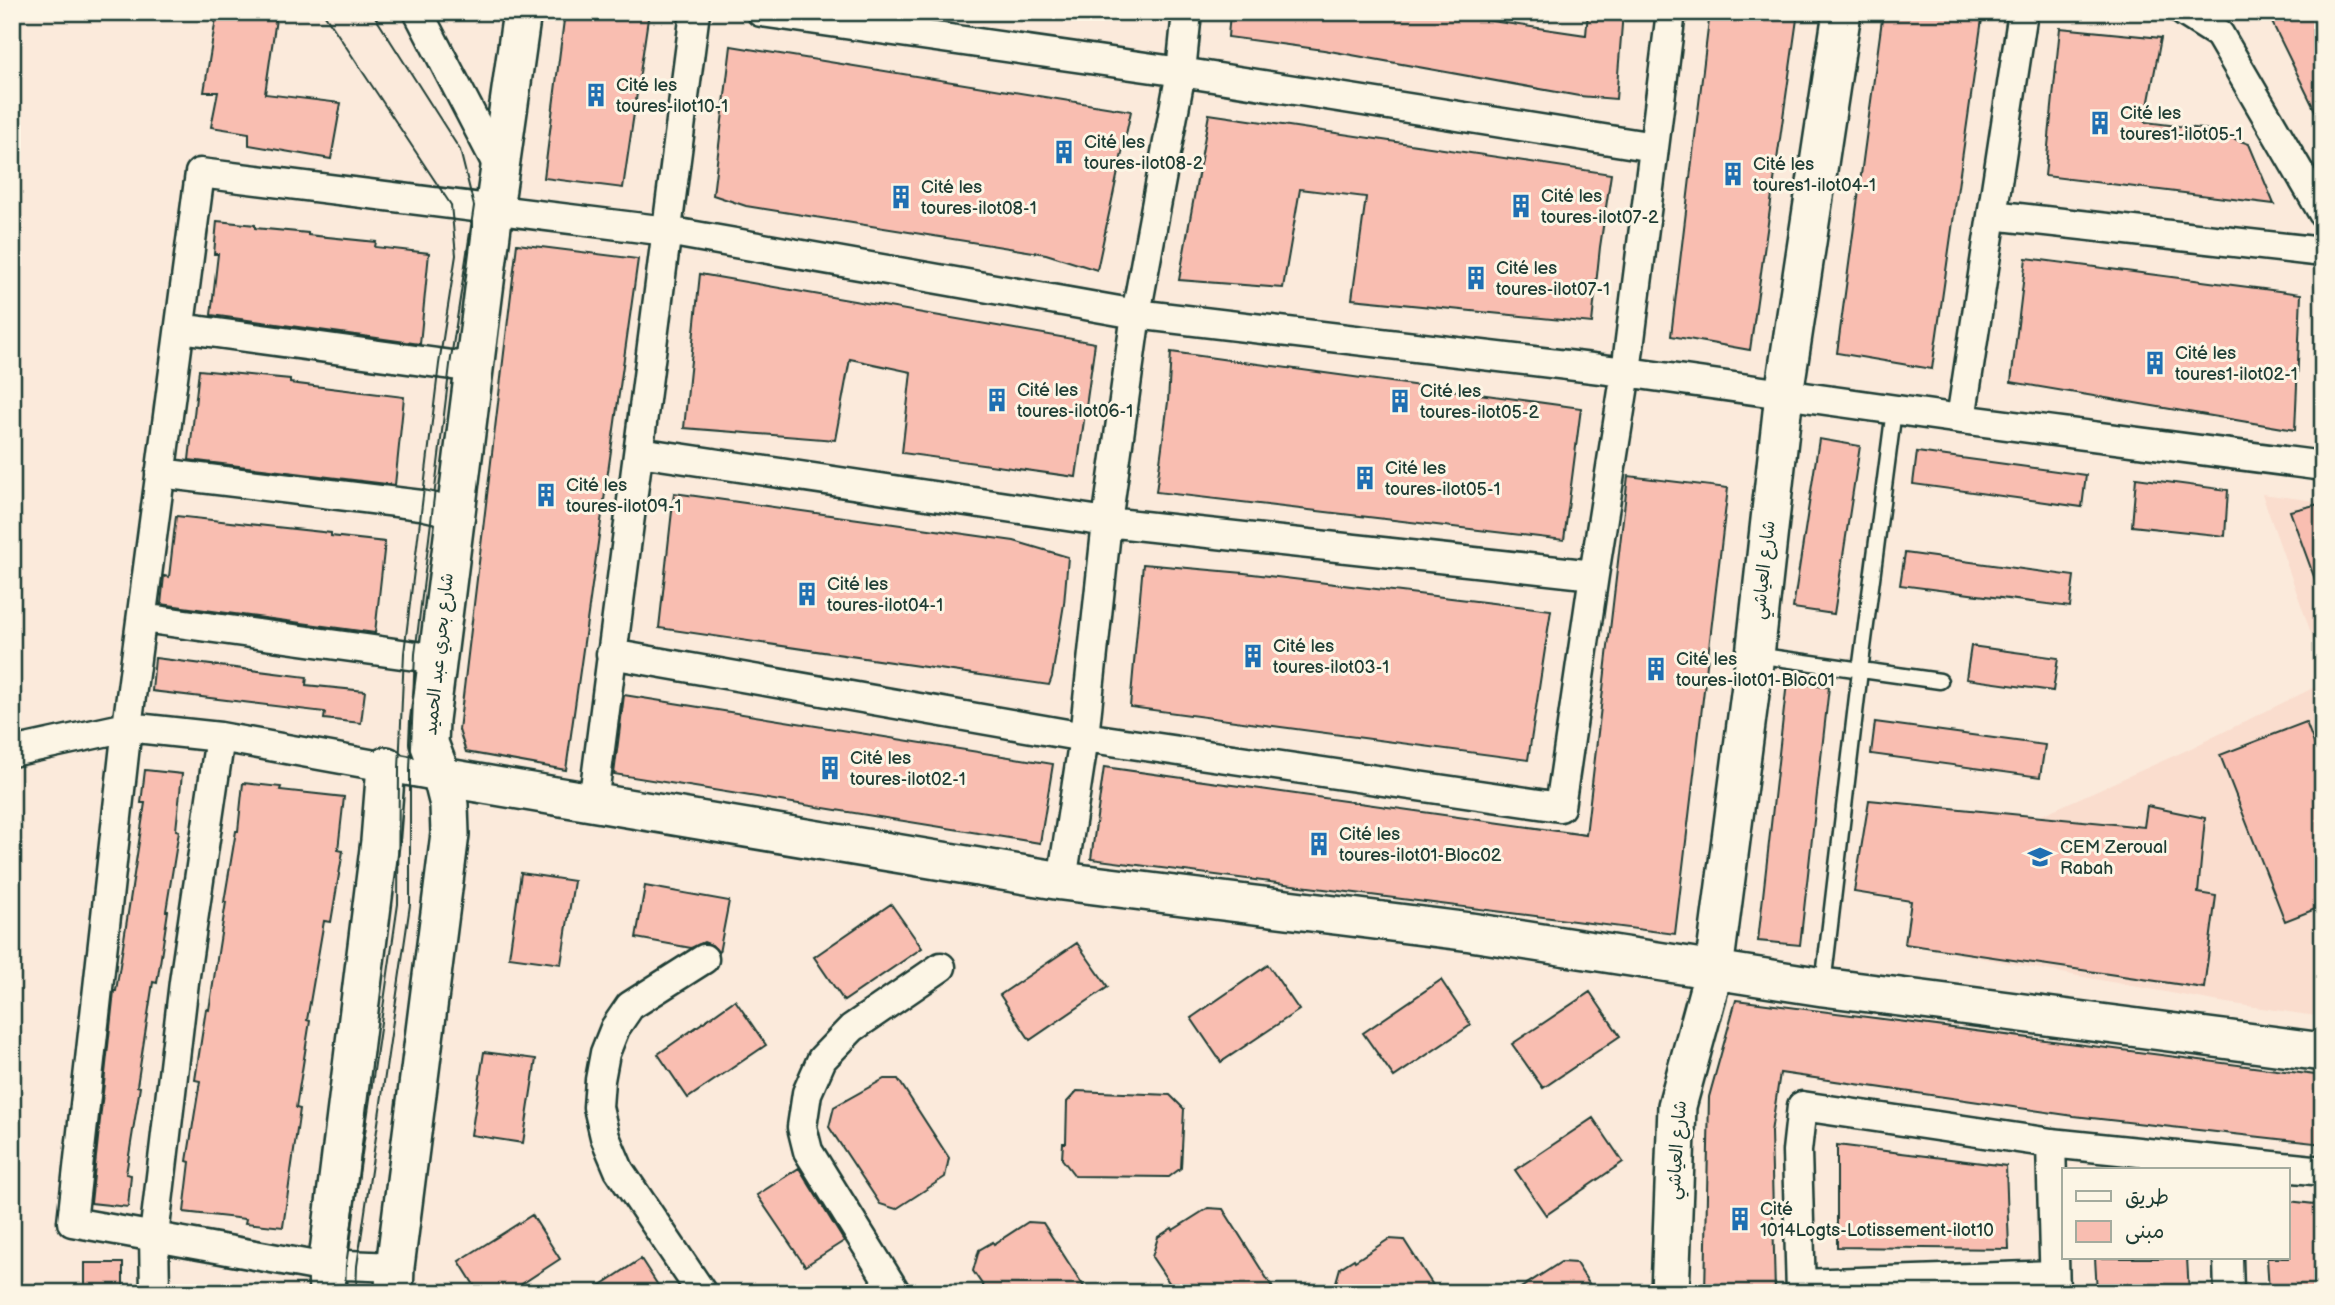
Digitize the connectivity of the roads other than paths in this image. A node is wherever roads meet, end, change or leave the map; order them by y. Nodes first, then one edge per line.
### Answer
1 (418, 12) edge
2 (522, 12) edge
3 (695, 12) edge
4 (761, 12) edge
5 (1187, 12) edge
6 (1671, 12) edge
7 (1842, 12) edge
8 (2024, 12) edge
9 (2184, 12) edge
10 (1181, 72) junction
11 (1654, 148) junction
12 (499, 168) junction
13 (494, 210) junction
14 (2323, 213) edge
15 (1992, 215) junction
16 (667, 231) junction
17 (2323, 252) edge
18 (1136, 314) junction
19 (180, 328) junction
20 (474, 368) junction
21 (1626, 372) junction
22 (1784, 394) junction
23 (1894, 410) junction
24 (1961, 419) junction
25 (639, 452) junction
26 (2323, 466) edge
27 (160, 474) junction
28 (456, 513) junction
29 (1107, 522) junction
30 (1594, 575) junction
31 (142, 618) junction
32 (611, 654) junction
33 (1755, 655) junction
34 (438, 659) junction
35 (1860, 671) junction
36 (1940, 681) dead end
37 (127, 727) junction
38 (220, 737) junction
39 (1084, 737) junction
40 (12, 752) edge
41 (386, 766) junction
42 (442, 777) junction
43 (593, 803) junction
44 (1062, 881) junction
45 (704, 959) dead end
46 (941, 967) dead end
47 (1714, 970) junction
48 (1823, 988) junction
49 (2323, 1052) edge
50 (2051, 1143) junction
51 (2226, 1166) edge
52 (2265, 1168) edge
53 (2290, 1169) edge
54 (2323, 1171) edge
55 (154, 1236) junction
56 (2228, 1260) edge
57 (327, 1280) edge
58 (394, 1280) edge
59 (2054, 1284) edge
60 (1801, 1288) edge
61 (155, 1293) edge
62 (702, 1293) edge
63 (896, 1293) edge
64 (1670, 1293) edge
65 (2230, 1293) edge

1 - 12 street
2 - 12 street, شارع بحري عبد الحميد
3 - 16 street
4 - 10 street
5 - 10 street
6 - 11 street
7 - 22 street, شارع العياشي
8 - 15 street
9 - 14 street
10 - 11 street
10 - 18 street
11 - 21 street
12 - 13 street, شارع بحري عبد الحميد
13 - 16 street
13 - 19 street
13 - 20 street, شارع بحري عبد الحميد
15 - 17 street
15 - 24 street
16 - 18 street
16 - 25 street
18 - 21 street
18 - 29 street
19 - 20 street
19 - 27 street
20 - 28 street, شارع بحري عبد الحميد
21 - 22 street
21 - 30 street
22 - 23 street
22 - 33 street, شارع العياشي
23 - 24 street
23 - 35 lane
24 - 26 street
25 - 29 street
25 - 32 street
27 - 28 street
27 - 31 street
28 - 34 street, شارع بحري عبد الحميد
29 - 30 street
29 - 39 street
30 - 39 street
31 - 34 street
31 - 37 street
32 - 39 street
32 - 43 street
33 - 35 lane
33 - 47 street, شارع العياشي
34 - 42 street, شارع بحري عبد الحميد
35 - 36 lane
35 - 48 lane
37 - 38 street
37 - 40 street
37 - 55 street
38 - 41 street
38 - 55 street
39 - 44 street
41 - 42 street
41 - 57 street
42 - 43 street
42 - 58 street, شارع بحري عبد الحميد
43 - 44 street
44 - 47 street
45 - 62 street
46 - 63 street
47 - 48 street
47 - 64 street, شارع العياشي
48 - 49 street
50 - 51 street
50 - 59 street
50 - 60 street
51 - 52 street
53 - 54 street
55 - 57 street
55 - 61 street
56 - 65 street
57 - 58 street
59 - 60 street

